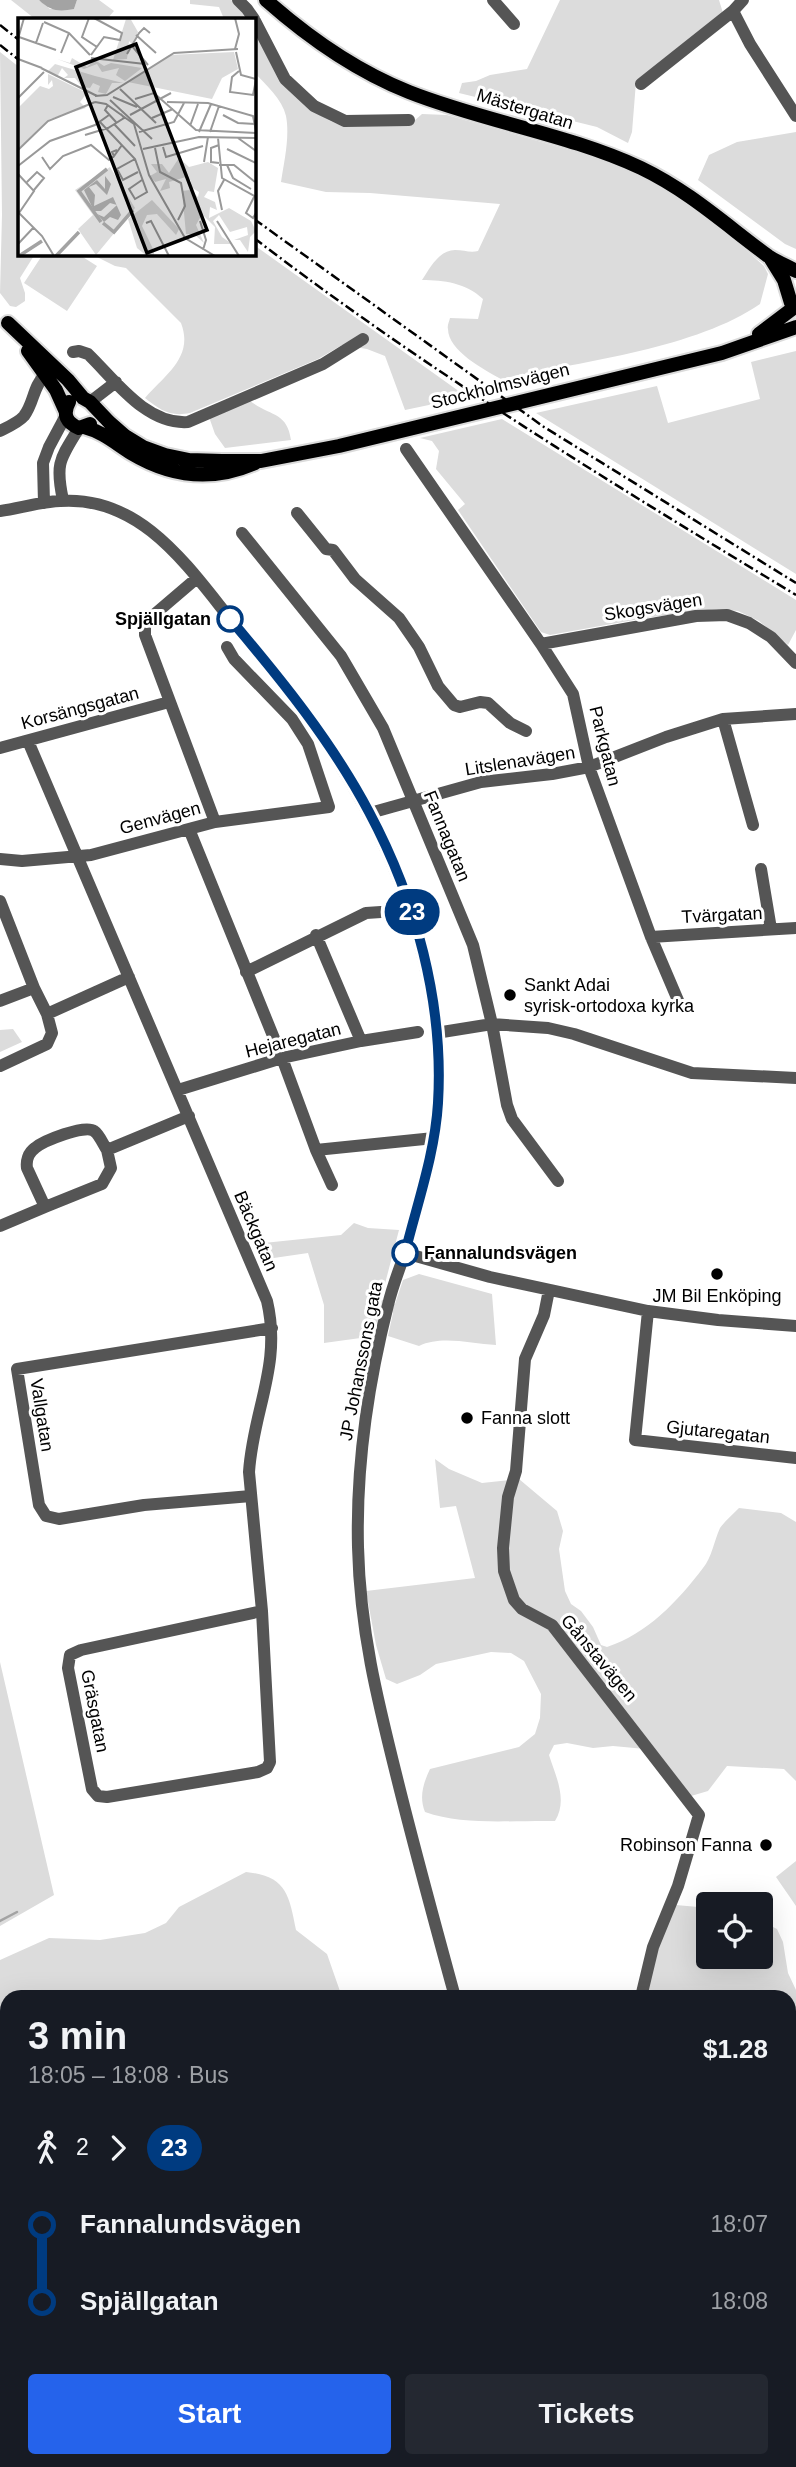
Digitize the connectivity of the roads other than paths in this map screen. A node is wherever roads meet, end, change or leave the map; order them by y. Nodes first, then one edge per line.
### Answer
1 (238, 0) edge
2 (267, 0) edge
3 (493, 0) edge
4 (743, 0) edge
5 (733, 11) junction
6 (253, 18) edge
7 (256, 23) edge
8 (514, 24) dead end
9 (641, 84) dead end
10 (795, 113) edge
11 (409, 120) dead end
12 (771, 257) junction
13 (796, 271) edge
14 (794, 305) edge
15 (4, 318) edge
16 (796, 327) edge
17 (362, 339) dead end
18 (746, 342) junction
19 (73, 352) dead end
20 (45, 374) junction
21 (116, 382) junction
22 (89, 402) junction
23 (65, 414) junction
24 (82, 428) junction
25 (0, 431) edge
26 (406, 449) dead end
27 (261, 461) junction
28 (63, 500) junction
29 (44, 503) junction
30 (0, 512) edge
31 (298, 513) dead end
32 (242, 533) dead end
33 (197, 578) junction
34 (541, 644) junction
35 (227, 648) dead end
36 (796, 663) edge
37 (169, 702) junction
38 (796, 714) edge
39 (723, 719) junction
40 (526, 731) dead end
41 (29, 741) junction
42 (0, 748) edge
43 (589, 767) junction
44 (414, 801) junction
45 (370, 813) junction
46 (215, 821) junction
47 (753, 825) dead end
48 (189, 829) junction
49 (78, 857) junction
50 (0, 859) edge
51 (761, 869) dead end
52 (0, 901) edge
53 (381, 912) dead end
54 (796, 928) edge
55 (771, 929) junction
56 (316, 936) junction
57 (651, 937) junction
58 (246, 972) junction
59 (129, 977) junction
60 (34, 988) junction
61 (0, 1001) edge
62 (680, 1005) dead end
63 (47, 1014) junction
64 (492, 1024) junction
65 (418, 1032) dead end
66 (436, 1033) junction
67 (361, 1041) junction
68 (282, 1058) junction
69 (0, 1066) edge
70 (796, 1078) edge
71 (178, 1090) junction
72 (189, 1116) junction
73 (434, 1138) junction
74 (107, 1150) junction
75 (316, 1150) junction
76 (558, 1181) dead end
77 (332, 1185) dead end
78 (45, 1207) junction
79 (0, 1226) edge
80 (405, 1253) junction
81 (549, 1290) junction
82 (648, 1311) junction
83 (796, 1326) edge
84 (272, 1328) junction
85 (796, 1458) edge
86 (250, 1496) junction
87 (262, 1611) junction
88 (267, 1769) joint
89 (453, 1990) edge
90 (643, 1990) edge

1 - 6 street
2 - 12 main road, Mästergatan
3 - 8 street
4 - 5 street
5 - 9 street
5 - 10 street
7 - 11 street
12 - 13 main road, Mästergatan
12 - 14 main road, Mästergatan
14 - 18 main road, Stockholmsvägen
15 - 20 main road
15 - 22 main road, Stockholmsvägen
16 - 18 main road, Stockholmsvägen
17 - 21 street
18 - 27 main road, Stockholmsvägen
19 - 21 street
20 - 23 main road
20 - 25 street
21 - 22 street
22 - 23 main road
22 - 24 main road
22 - 27 main road, Stockholmsvägen
23 - 24 main road
23 - 29 street
24 - 27 main road, Stockholmsvägen
24 - 28 street
26 - 34 street, Parkgatan
28 - 29 street
28 - 33 street, JP Johanssons gata
29 - 30 street
31 - 40 street
32 - 44 street, Fannagatan
33 - 37 street
33 - 45 street, JP Johanssons gata
34 - 36 street, Skogsvägen
34 - 43 street, Parkgatan
35 - 46 street, Genvägen
37 - 41 street, Korsängsgatan
37 - 46 street
38 - 39 street, Litslenavägen
39 - 43 street, Litslenavägen
39 - 47 street
41 - 42 street, Korsängsgatan
41 - 49 street, Bäckgatan
43 - 44 street, Litslenavägen
43 - 57 street, Parkgatan
44 - 45 street, Litslenavägen
44 - 64 street, Fannagatan
45 - 66 street, JP Johanssons gata
46 - 48 street, Genvägen
48 - 49 street, Genvägen
48 - 58 street
49 - 50 street, Genvägen
49 - 59 street, Bäckgatan
51 - 55 street
52 - 60 street
53 - 56 street
54 - 55 street, Tvärgatan
55 - 57 street, Tvärgatan
56 - 58 street
56 - 67 street
57 - 62 street, Parkgatan
58 - 68 street
59 - 63 street
59 - 71 street, Bäckgatan
60 - 61 street
60 - 63 street
63 - 69 street
64 - 66 street
64 - 70 street
64 - 76 street, Fannagatan
65 - 67 street, Hejaregatan
66 - 73 street, JP Johanssons gata
67 - 68 street, Hejaregatan
68 - 71 street, Hejaregatan
68 - 75 street
71 - 72 street, Bäckgatan
72 - 74 street
72 - 84 street, Bäckgatan
73 - 75 street
73 - 80 street, JP Johanssons gata
74 - 78 street
74 - 78 street
75 - 77 street
78 - 79 street
80 - 81 street
80 - 89 street, JP Johanssons gata
81 - 82 street
81 - 90 street, Gånstavägen
82 - 83 street
82 - 85 street, Gjutaregatan
84 - 86 street, Bäckgatan
84 - 86 street, Vallgatan
86 - 87 street, Bäckgatan
87 - 88 street, Bäckgatan
87 - 88 street, Gräsgatan

